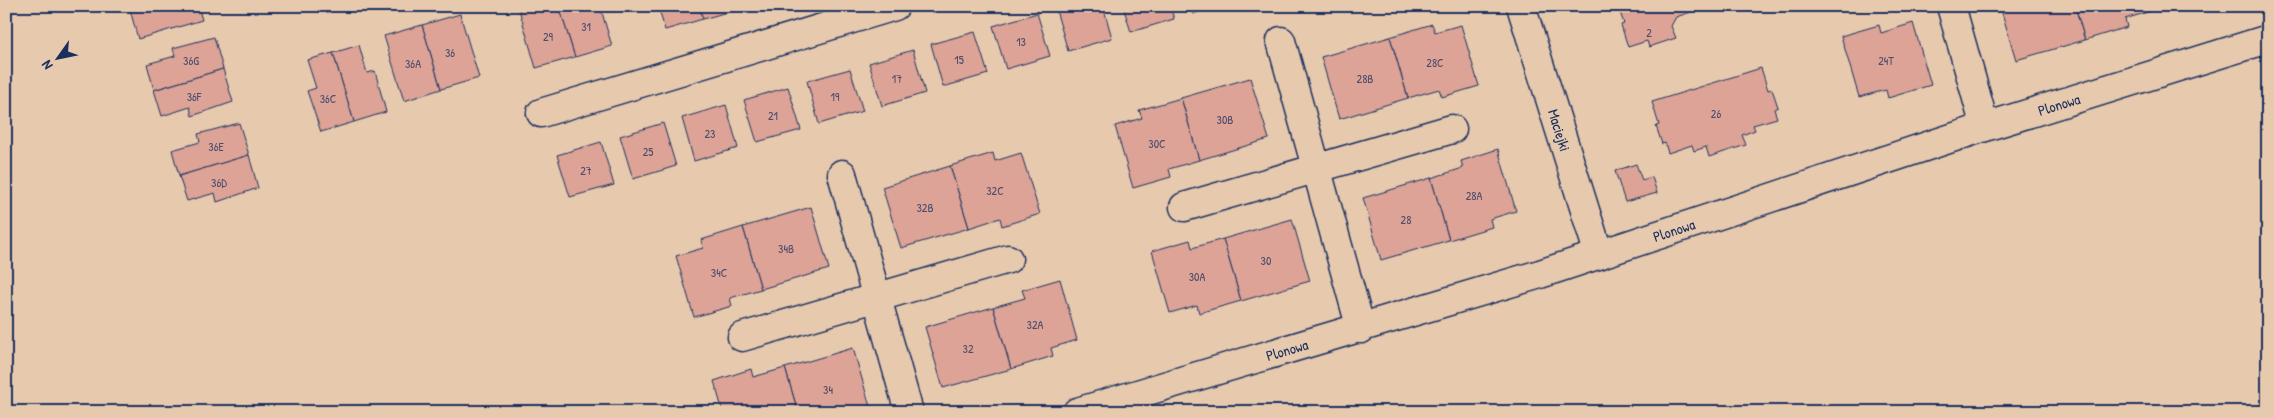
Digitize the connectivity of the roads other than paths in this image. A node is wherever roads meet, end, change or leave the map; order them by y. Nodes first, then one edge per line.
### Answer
1 (895, 6) edge
2 (1521, 6) edge
3 (1951, 6) edge
4 (2268, 40) edge
5 (1281, 41) dead end
6 (541, 112) dead end
7 (1985, 127) junction
8 (1452, 129) dead end
9 (1318, 169) junction
10 (842, 174) dead end
11 (1184, 207) dead end
12 (1599, 255) junction
13 (1008, 259) dead end
14 (879, 298) junction
15 (1361, 329) junction
16 (742, 337) dead end
17 (909, 412) edge
18 (1076, 412) edge

1 - 6 street
2 - 12 street, Maciejki
3 - 7 street
4 - 7 street, Plonowa
5 - 9 street
7 - 12 street, Plonowa
8 - 9 street
9 - 11 street
9 - 15 street
10 - 14 street
12 - 15 street, Plonowa
13 - 14 street
14 - 16 street
14 - 17 street
15 - 18 street, Plonowa

